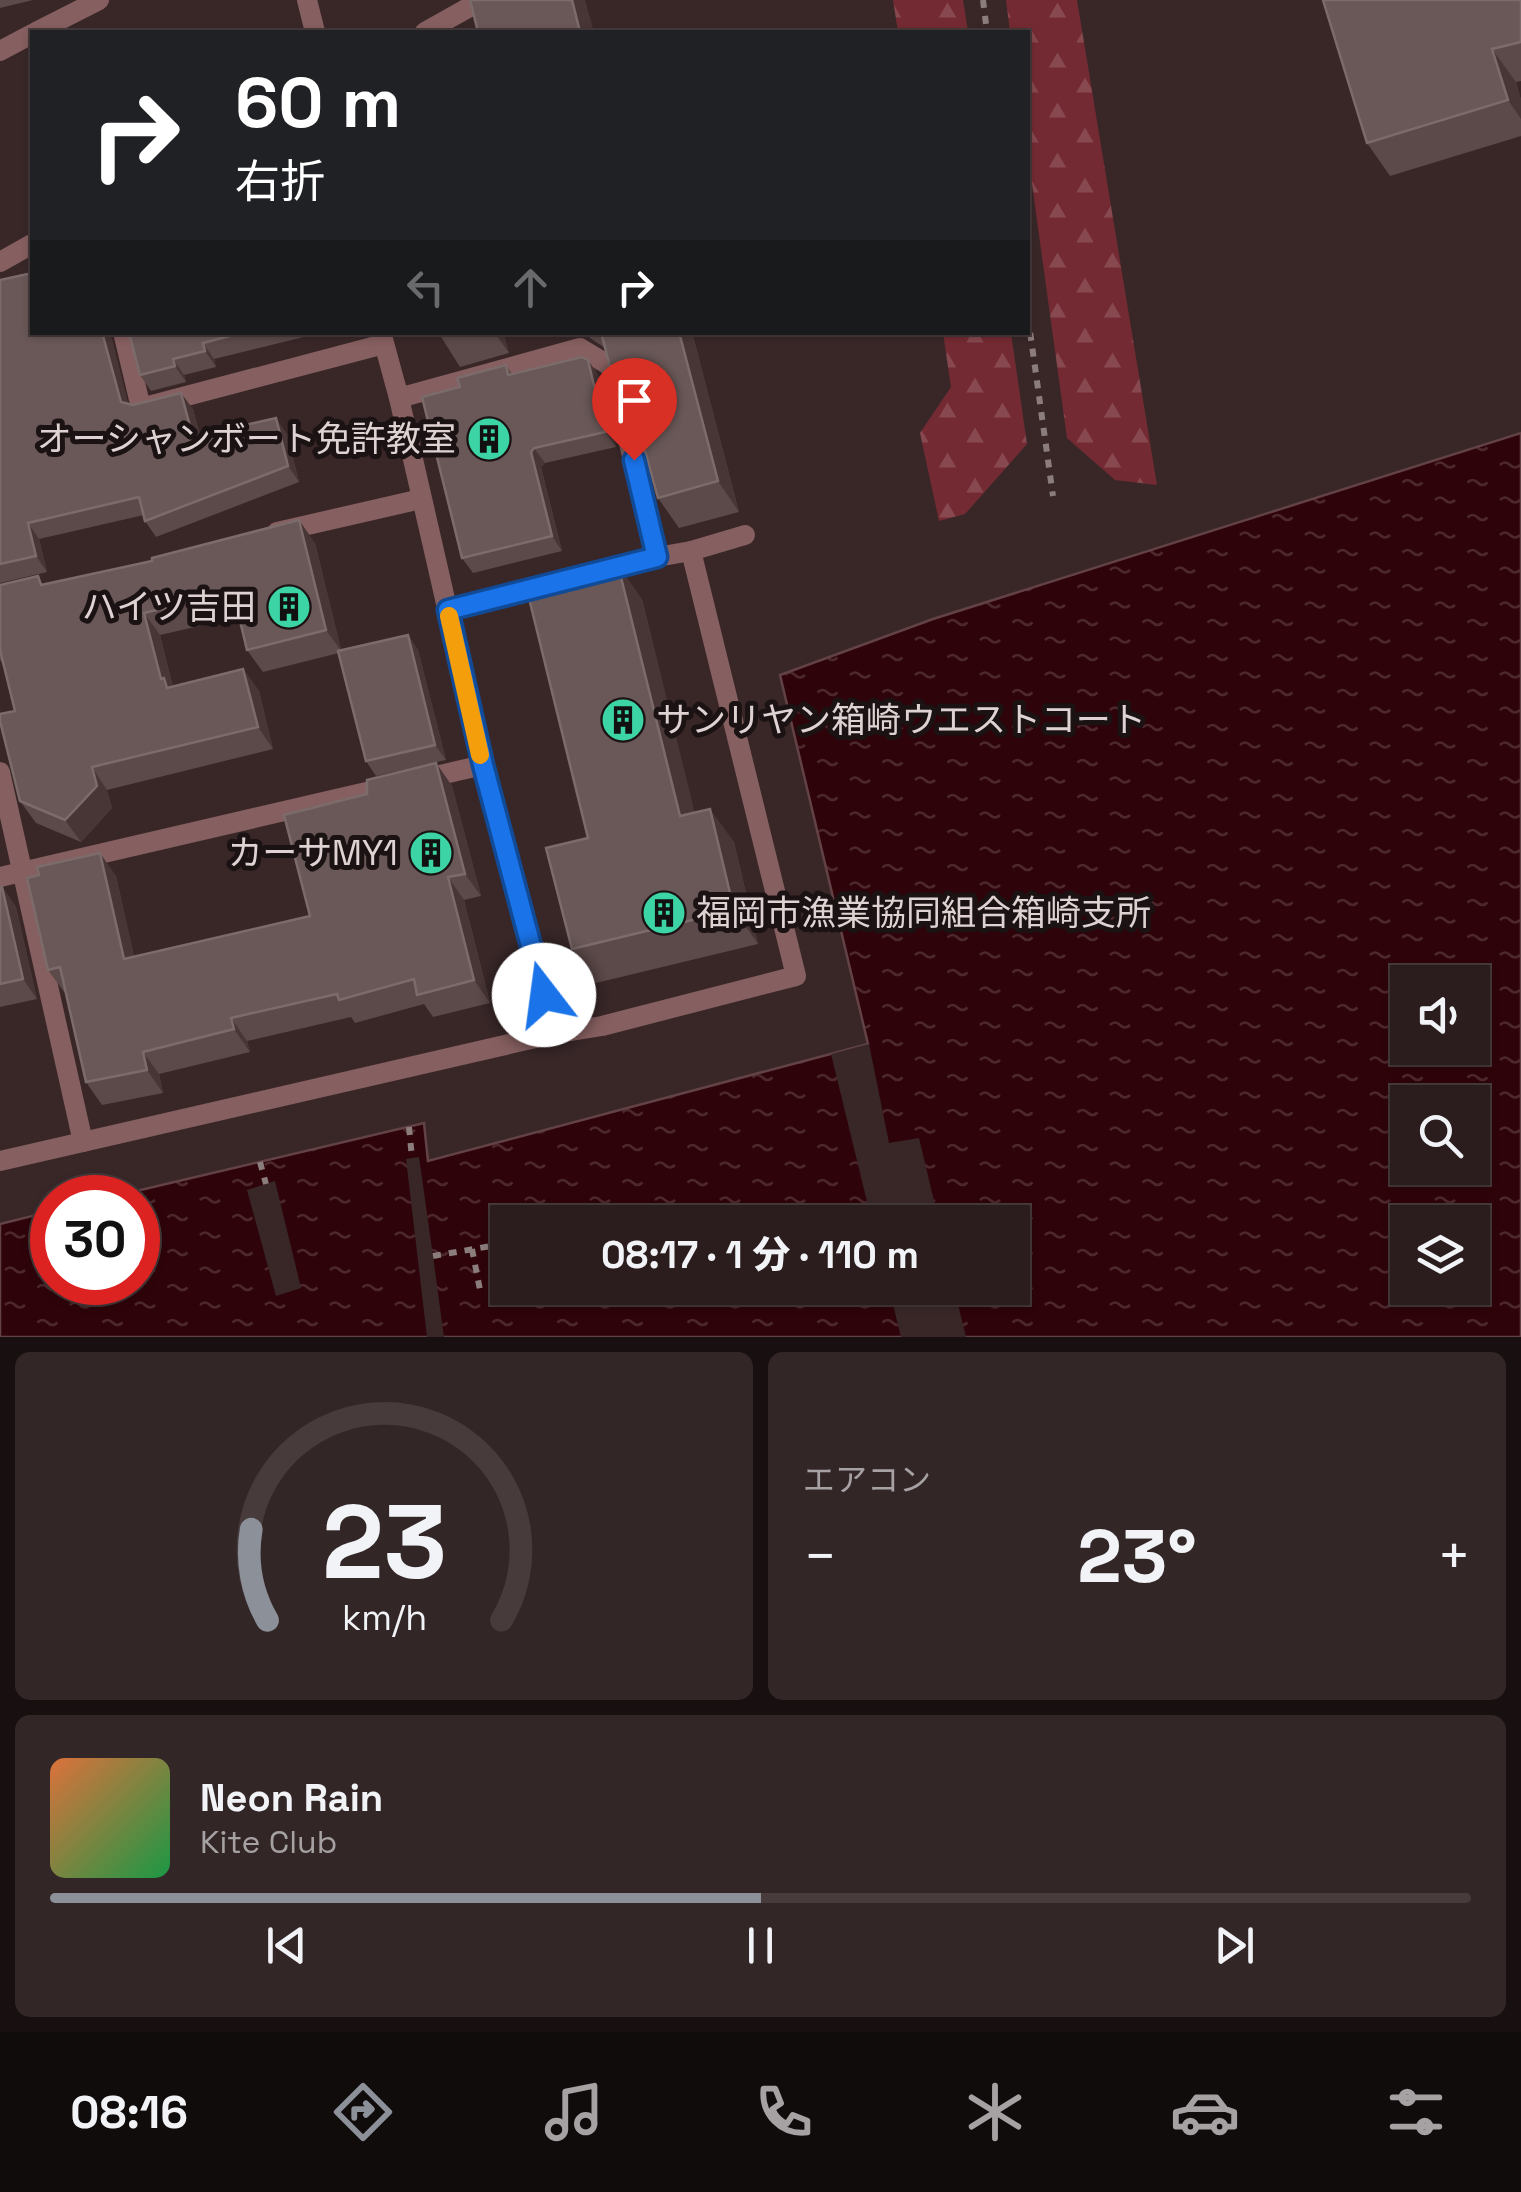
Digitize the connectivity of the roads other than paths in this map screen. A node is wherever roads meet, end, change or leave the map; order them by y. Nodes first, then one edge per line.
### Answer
1 (100, 0) edge
2 (307, 0) edge
3 (482, 0) edge
4 (40, 30) edge
5 (314, 30) edge
6 (429, 30) edge
7 (30, 35) edge
8 (0, 50) edge
9 (30, 245) edge
10 (0, 262) edge
11 (124, 335) edge
12 (382, 338) edge
13 (400, 398) junction
14 (421, 498) junction
15 (745, 535) dead end
16 (249, 539) edge
17 (691, 551) junction
18 (657, 557) junction
19 (448, 610) junction
20 (483, 765) junction
21 (0, 772) edge
22 (24, 871) junction
23 (0, 876) edge
24 (554, 1034) junction
25 (82, 1142) junction
26 (0, 1161) edge

1 - 4 street
2 - 5 street
3 - 6 street
7 - 8 street
9 - 10 street
11 - 12 street
12 - 13 street
13 - 14 street
13 - 18 street
14 - 16 street
14 - 19 street
15 - 17 street
17 - 18 street
17 - 24 street
18 - 19 street
19 - 20 street
20 - 22 street
20 - 24 street
21 - 22 street
22 - 23 street
22 - 25 street
24 - 25 street
25 - 26 street

